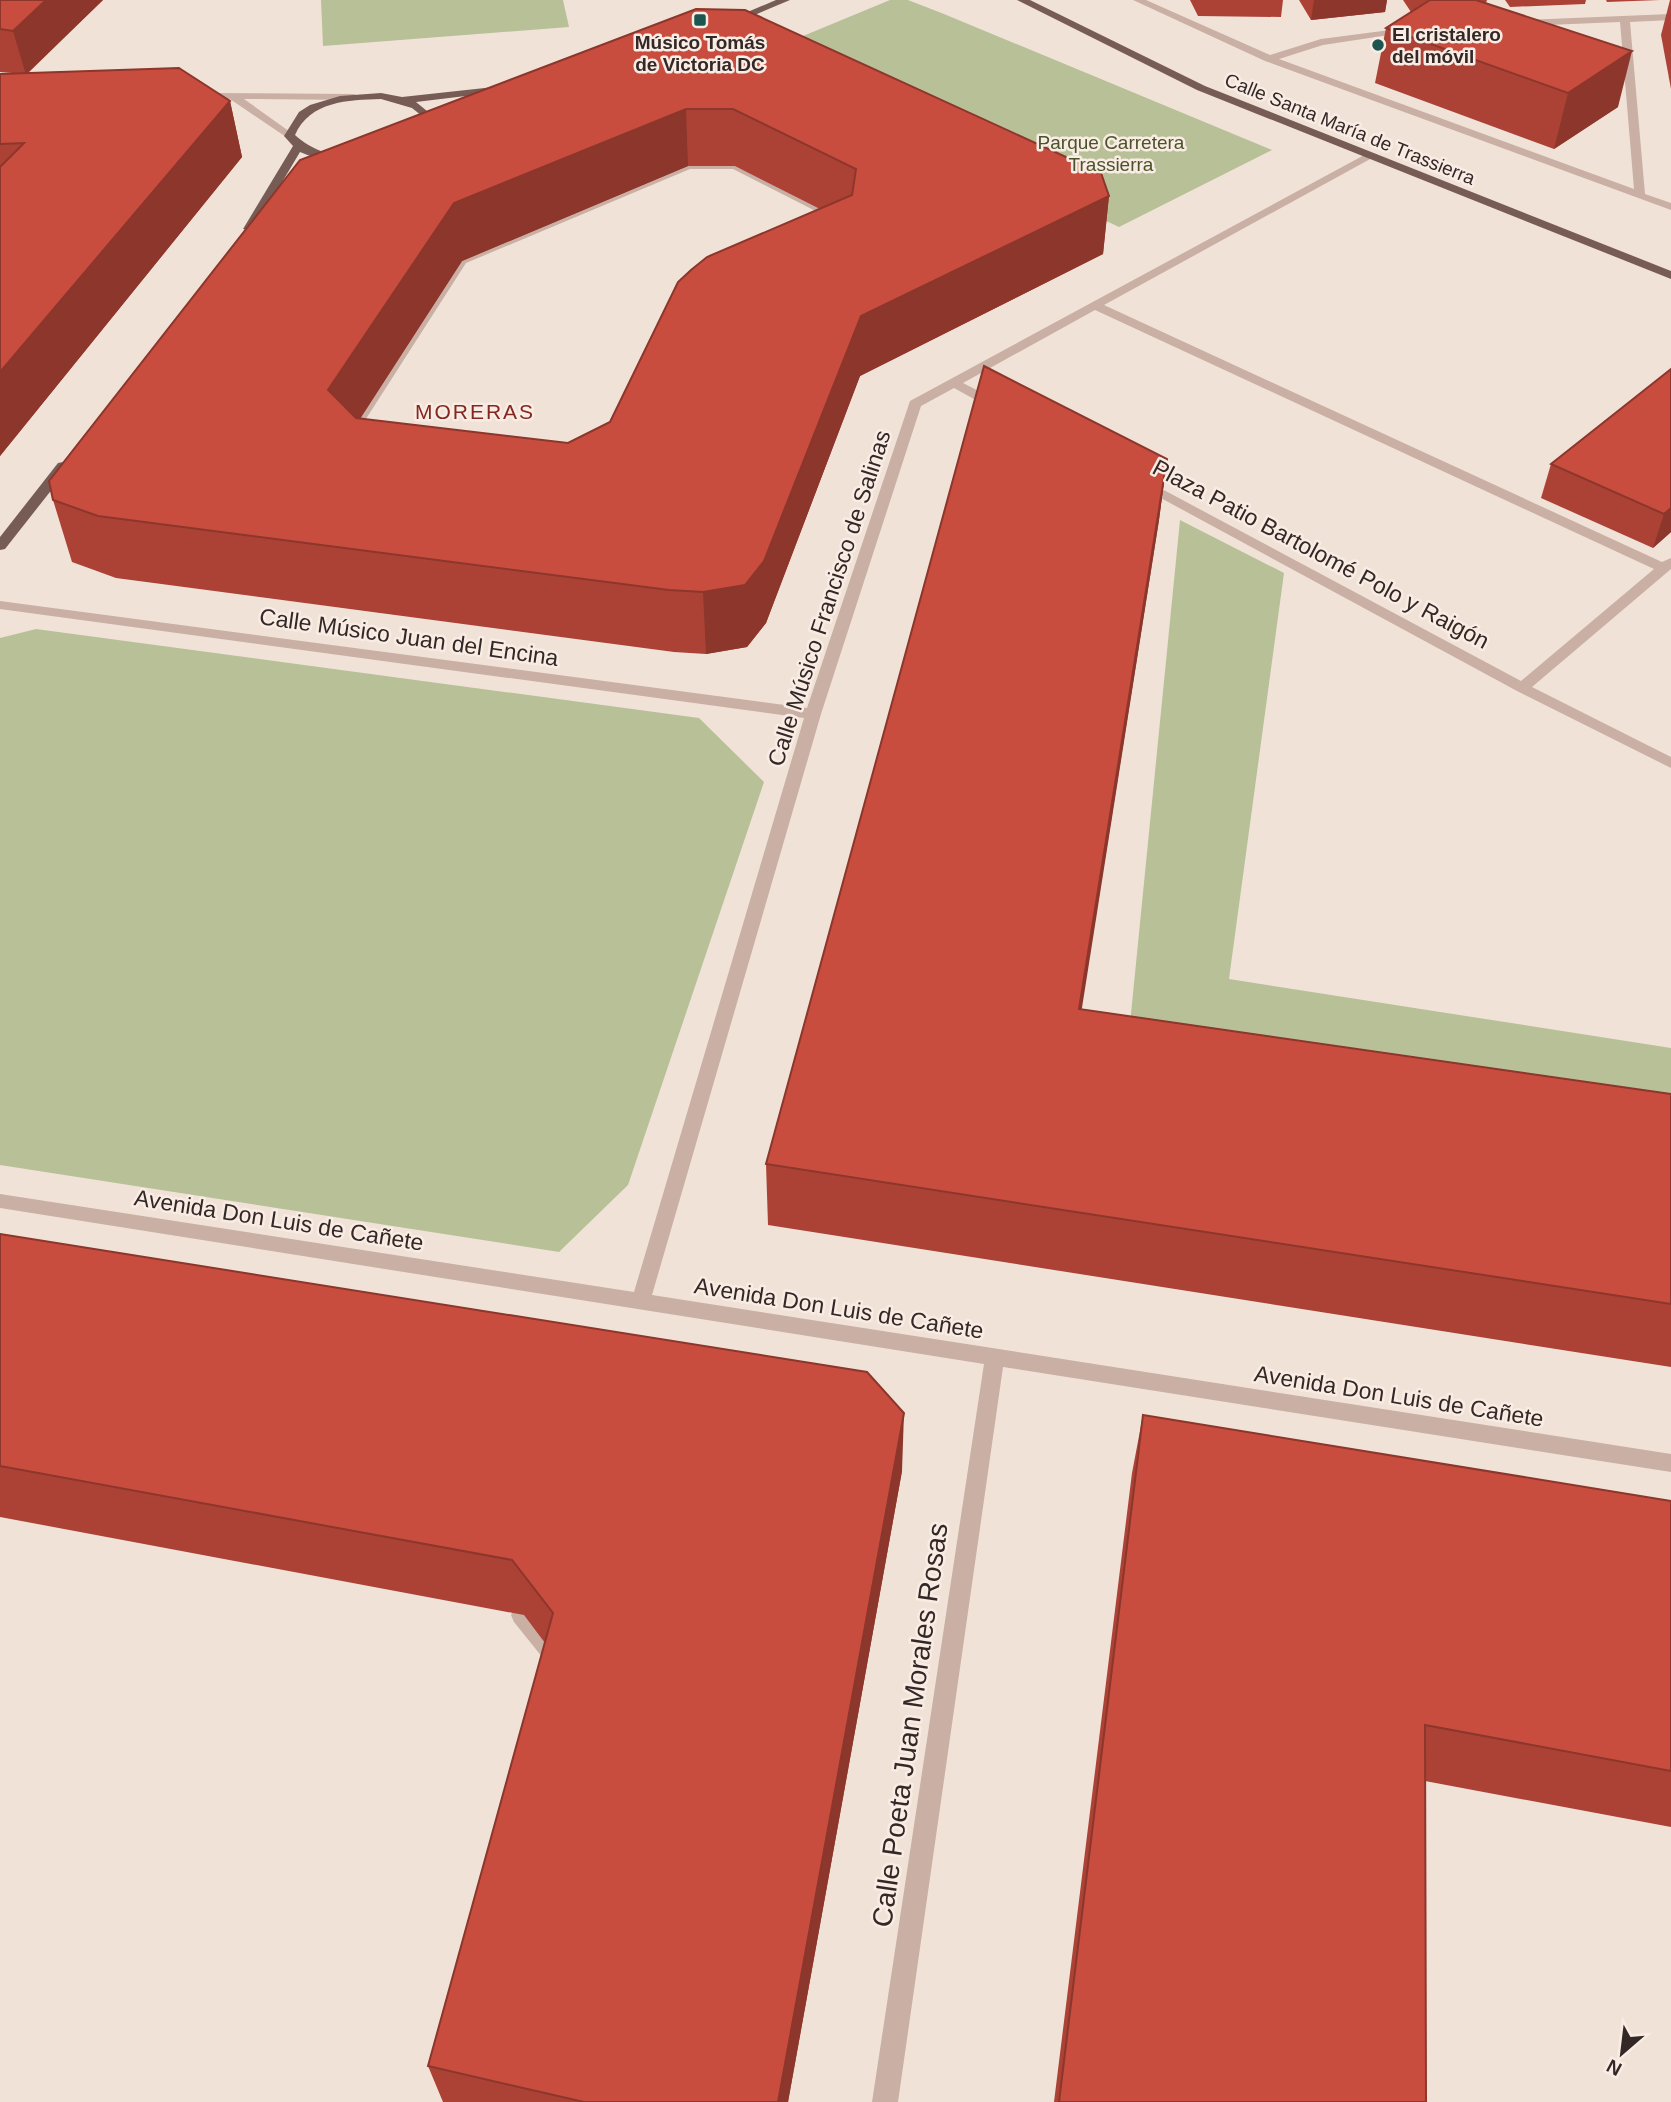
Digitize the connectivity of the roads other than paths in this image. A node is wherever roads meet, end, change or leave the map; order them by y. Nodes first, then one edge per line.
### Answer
1 (785, 0) edge
2 (1022, 0) edge
3 (1138, 0) edge
4 (1671, 17) edge
5 (1625, 18) junction
6 (724, 24) edge
7 (1506, 24) edge
8 (1427, 28) edge
9 (1269, 60) junction
10 (521, 87) edge
11 (232, 96) junction
12 (187, 97) edge
13 (354, 97) junction
14 (405, 100) junction
15 (444, 135) edge
16 (289, 136) junction
17 (419, 145) junction
18 (297, 148) junction
19 (1368, 156) junction
20 (369, 161) junction
21 (346, 173) edge
22 (1640, 196) junction
23 (1671, 207) edge
24 (277, 209) edge
25 (254, 222) junction
26 (855, 227) joint
27 (237, 243) edge
28 (1671, 275) edge
29 (1094, 305) junction
30 (952, 382) junction
31 (1011, 414) edge
32 (75, 451) edge
33 (1133, 479) edge
34 (0, 546) edge
35 (1668, 565) edge
36 (0, 605) edge
37 (1522, 688) junction
38 (813, 714) junction
39 (1671, 763) edge
40 (0, 1201) edge
41 (641, 1301) junction
42 (995, 1357) junction
43 (1671, 1464) edge
44 (498, 1610) edge
45 (561, 1681) edge
46 (885, 2102) edge

1 - 6 main road
2 - 19 main road, Calle Santa María de Trassierra
3 - 9 street, Calle Santa María de Trassierra
4 - 5 street
5 - 7 street
5 - 22 street
8 - 9 street
9 - 22 street, Calle Santa María de Trassierra
10 - 14 main road
11 - 12 street
11 - 13 street
11 - 16 street
13 - 14 main road
13 - 16 main road
14 - 17 main road
15 - 17 main road
16 - 18 main road
17 - 20 main road
18 - 20 main road
18 - 25 main road
19 - 28 main road, Calle Santa María de Trassierra
19 - 29 street, Calle Músico Francisco de Salinas
20 - 21 main road
22 - 23 street, Calle Santa María de Trassierra
24 - 25 main road
25 - 27 main road
26 - 26 street
29 - 30 street, Calle Músico Francisco de Salinas
29 - 35 street
30 - 31 street
30 - 38 street, Calle Músico Francisco de Salinas
32 - 34 main road
33 - 37 street, Plaza Patio Bartolomé Polo y Raigón
35 - 37 street
36 - 38 street, Calle Músico Juan del Encina
37 - 39 street, Plaza Patio Bartolomé Polo y Raigón
38 - 41 street, Calle Músico Francisco de Salinas
40 - 41 street, Avenida Don Luis de Cañete
41 - 42 street, Avenida Don Luis de Cañete
42 - 43 street, Avenida Don Luis de Cañete
42 - 46 street, Calle Poeta Juan Morales Rosas
44 - 45 street

